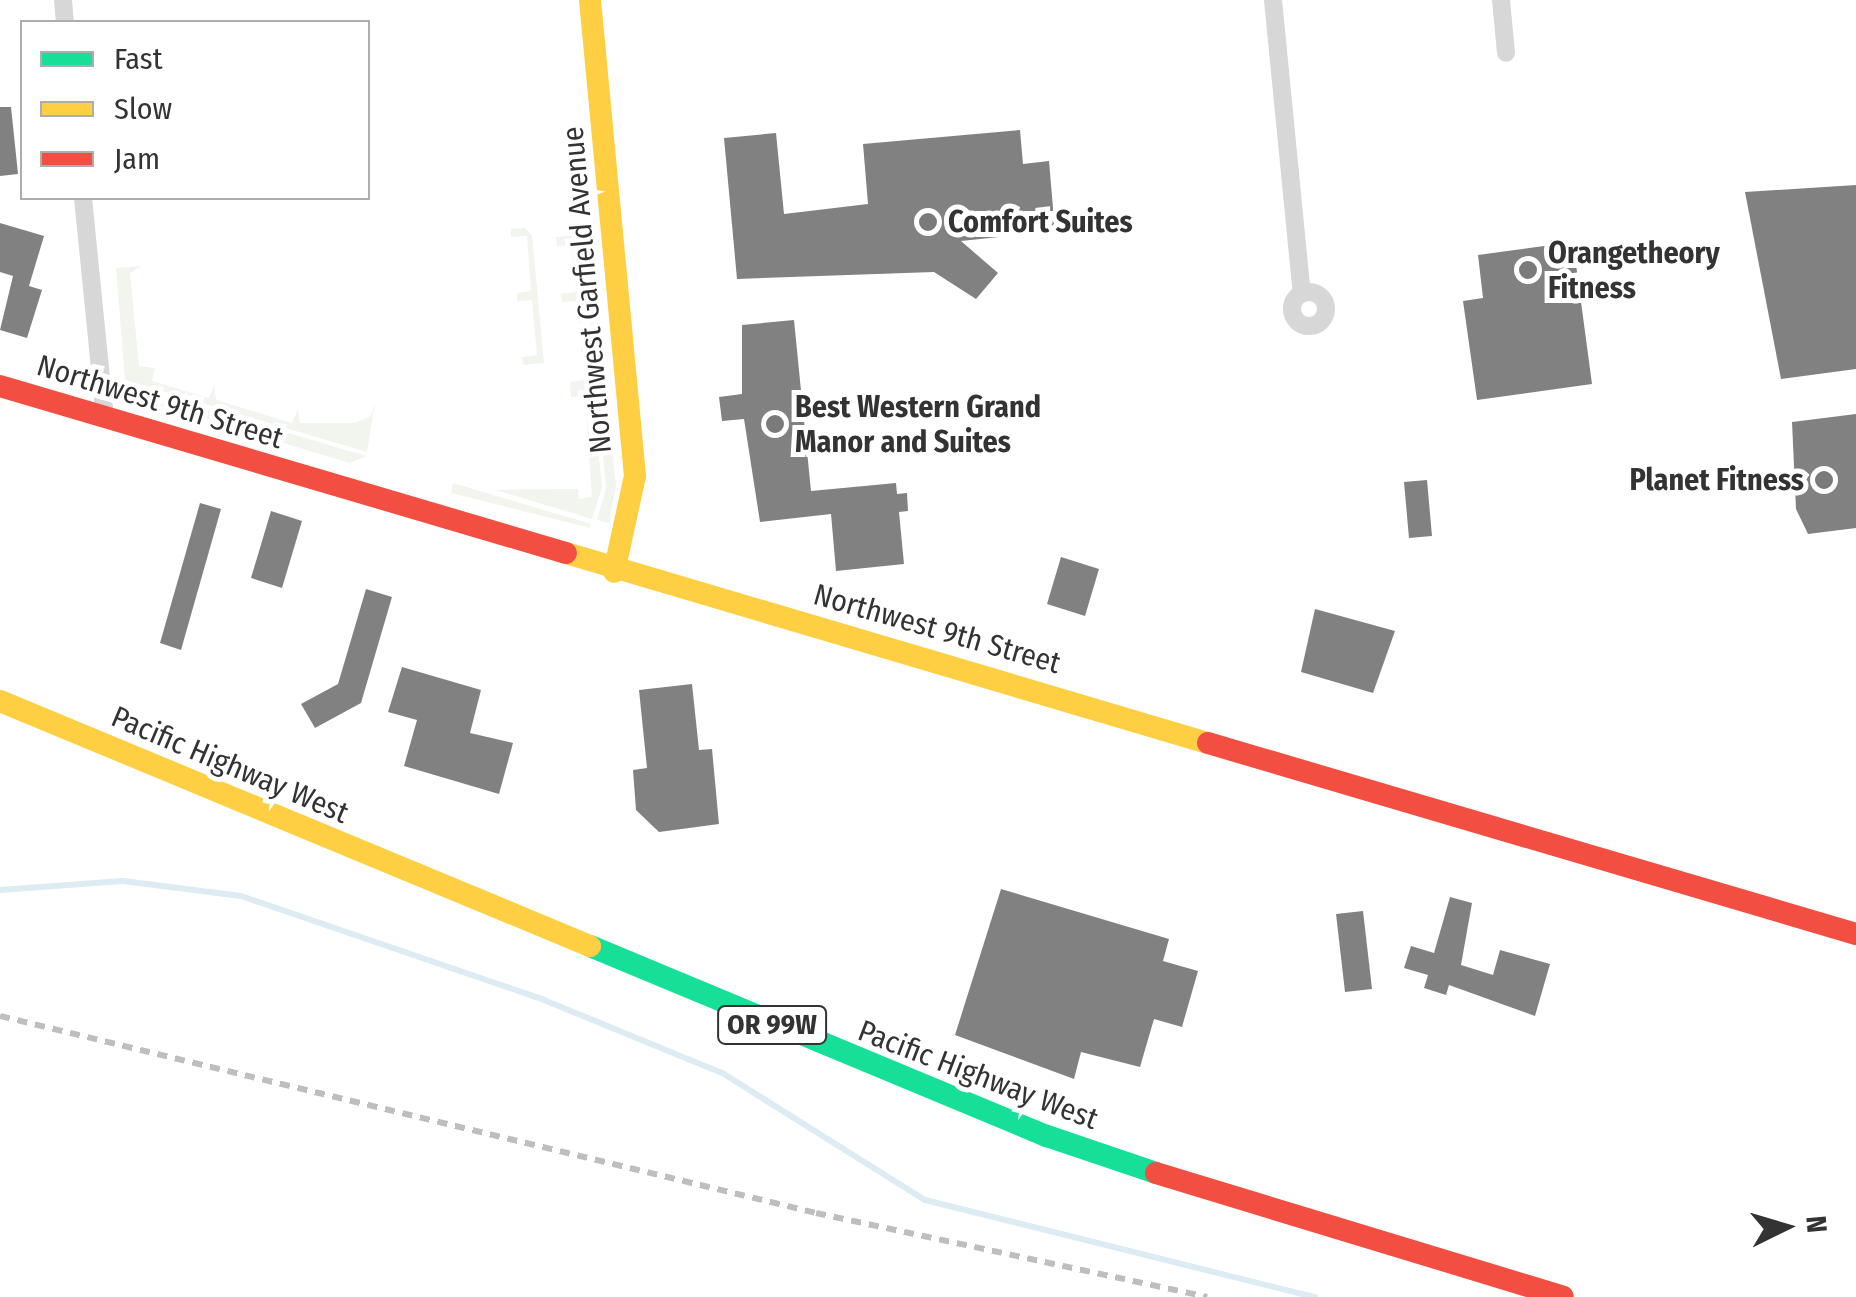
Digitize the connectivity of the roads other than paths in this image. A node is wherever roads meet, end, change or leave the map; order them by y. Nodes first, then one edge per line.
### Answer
1 (590, 0) edge
2 (1273, 0) edge
3 (1501, 0) edge
4 (1506, 52) dead end
5 (82, 200) edge
6 (1302, 294) dead end
7 (0, 386) edge
8 (104, 417) junction
9 (614, 572) junction
10 (0, 701) edge
11 (1856, 934) edge
12 (1562, 1297) edge

1 - 9 main road, Northwest Garfield Avenue
2 - 6 street
3 - 4 street
5 - 8 street
7 - 8 main road, Northwest 9th Street
8 - 9 main road, Northwest 9th Street
9 - 11 main road, Northwest 9th Street
10 - 12 main road, Pacific Highway West / OR 99W

